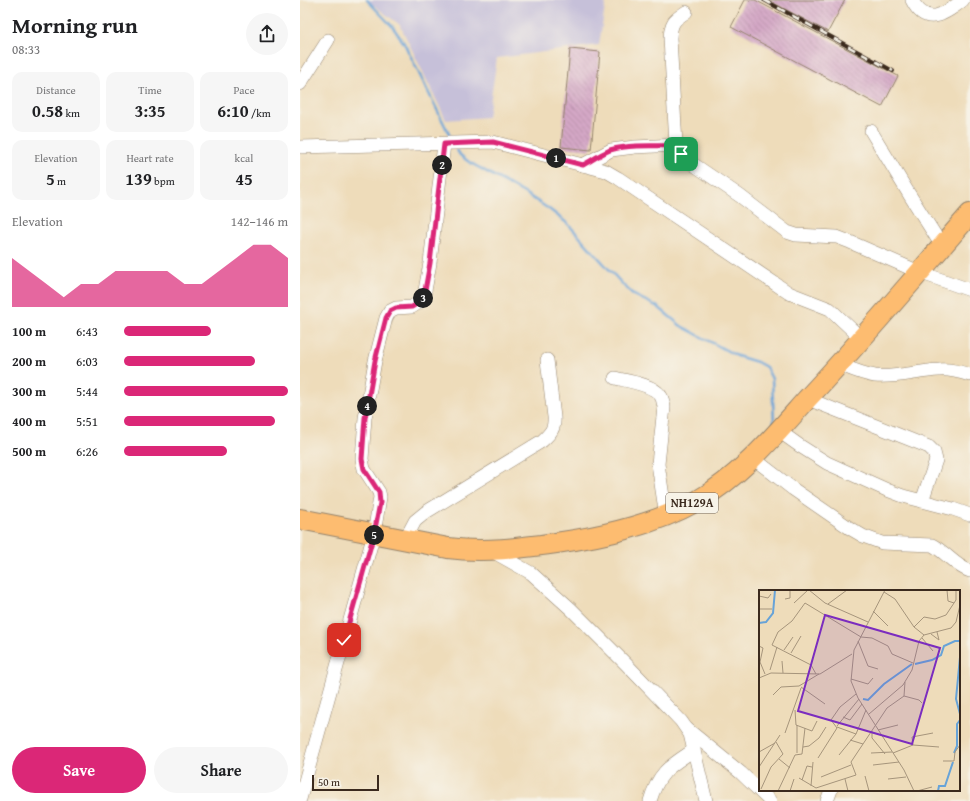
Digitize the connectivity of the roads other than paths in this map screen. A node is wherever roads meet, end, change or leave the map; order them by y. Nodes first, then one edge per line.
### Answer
1 (912, 0) edge
2 (963, 0) edge
3 (686, 12) dead end
4 (328, 40) dead end
5 (300, 84) edge
6 (871, 131) dead end
7 (444, 144) junction
8 (676, 146) junction
9 (300, 147) edge
10 (583, 165) junction
11 (970, 214) edge
12 (942, 246) junction
13 (919, 272) junction
14 (970, 282) edge
15 (950, 283) junction
16 (970, 290) edge
17 (862, 339) junction
18 (547, 360) dead end
19 (839, 364) junction
20 (970, 375) edge
21 (615, 378) dead end
22 (808, 399) junction
23 (779, 431) junction
24 (753, 458) junction
25 (922, 501) junction
26 (970, 515) edge
27 (666, 516) junction
28 (300, 519) edge
29 (374, 534) junction
30 (405, 540) junction
31 (490, 550) junction
32 (970, 571) edge
33 (686, 728) junction
34 (694, 750) junction
35 (759, 791) edge
36 (759, 791) edge
37 (831, 791) edge
38 (300, 799) edge
39 (650, 801) edge
40 (706, 801) edge
41 (770, 801) edge
42 (827, 801) edge

1 - 2 street
3 - 8 street
4 - 5 street
6 - 12 street
7 - 9 street
7 - 10 street
7 - 29 street
8 - 10 street
8 - 13 street
10 - 17 street
11 - 12 highway, NH129A
12 - 13 highway, NH129A
13 - 15 street
13 - 17 highway, NH129A
14 - 15 street
15 - 16 street
17 - 19 highway, NH129A
18 - 30 street
19 - 20 street
19 - 22 highway, NH129A
21 - 27 street
22 - 23 highway, NH129A
22 - 25 street
23 - 24 highway, NH129A
23 - 25 street
24 - 27 highway, NH129A
24 - 32 street
25 - 26 street
27 - 31 highway, NH129A
28 - 29 highway, NH129A
29 - 30 highway, NH129A
29 - 38 street
30 - 31 highway, NH129A
31 - 33 street
33 - 34 street
33 - 36 street
34 - 39 street
34 - 40 street
35 - 41 street
37 - 42 street

